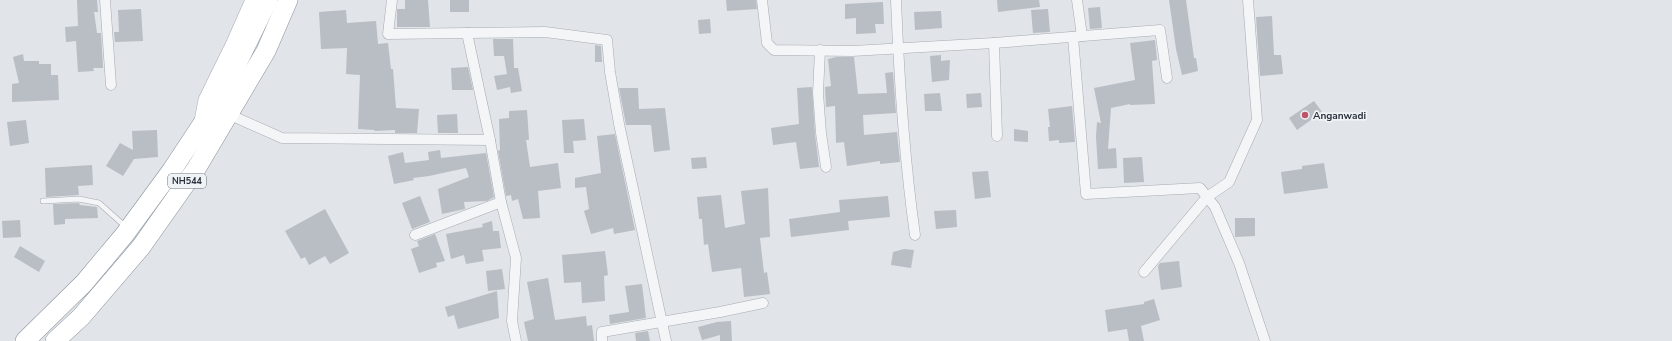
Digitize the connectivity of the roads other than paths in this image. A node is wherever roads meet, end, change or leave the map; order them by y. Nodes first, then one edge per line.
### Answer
1 (105, 0) edge
2 (253, 0) edge
3 (268, 0) edge
4 (288, 0) edge
5 (392, 0) edge
6 (762, 0) edge
7 (896, 0) edge
8 (1078, 0) edge
9 (1248, 0) edge
10 (467, 33) junction
11 (1078, 37) junction
12 (994, 43) junction
13 (898, 48) junction
14 (820, 50) junction
15 (1167, 78) dead end
16 (111, 85) dead end
17 (228, 114) junction
18 (202, 126) junction
19 (997, 136) dead end
20 (490, 140) junction
21 (826, 167) dead end
22 (1207, 197) junction
23 (43, 201) dead end
24 (501, 202) junction
25 (129, 229) junction
26 (915, 234) dead end
27 (415, 235) dead end
28 (1144, 272) dead end
29 (763, 302) dead end
30 (661, 322) junction
31 (25, 341) edge
32 (55, 341) edge
33 (516, 341) edge
34 (602, 341) edge
35 (666, 341) edge
36 (1265, 341) edge

1 - 16 street
2 - 18 street
3 - 18 highway, NH544
4 - 17 highway, NH544
5 - 10 street
6 - 14 street
7 - 13 street
8 - 11 street
9 - 22 street
10 - 20 street
10 - 30 street
11 - 12 street
11 - 15 street
11 - 22 street
12 - 13 street
12 - 19 street
13 - 14 street
13 - 26 street
14 - 21 street
17 - 20 street
17 - 32 highway, NH544
18 - 25 highway, NH544
20 - 24 street
22 - 28 street
22 - 36 street
23 - 25 lane
24 - 27 street
24 - 33 street
25 - 31 highway, NH544
29 - 30 street
30 - 34 street
30 - 35 street

